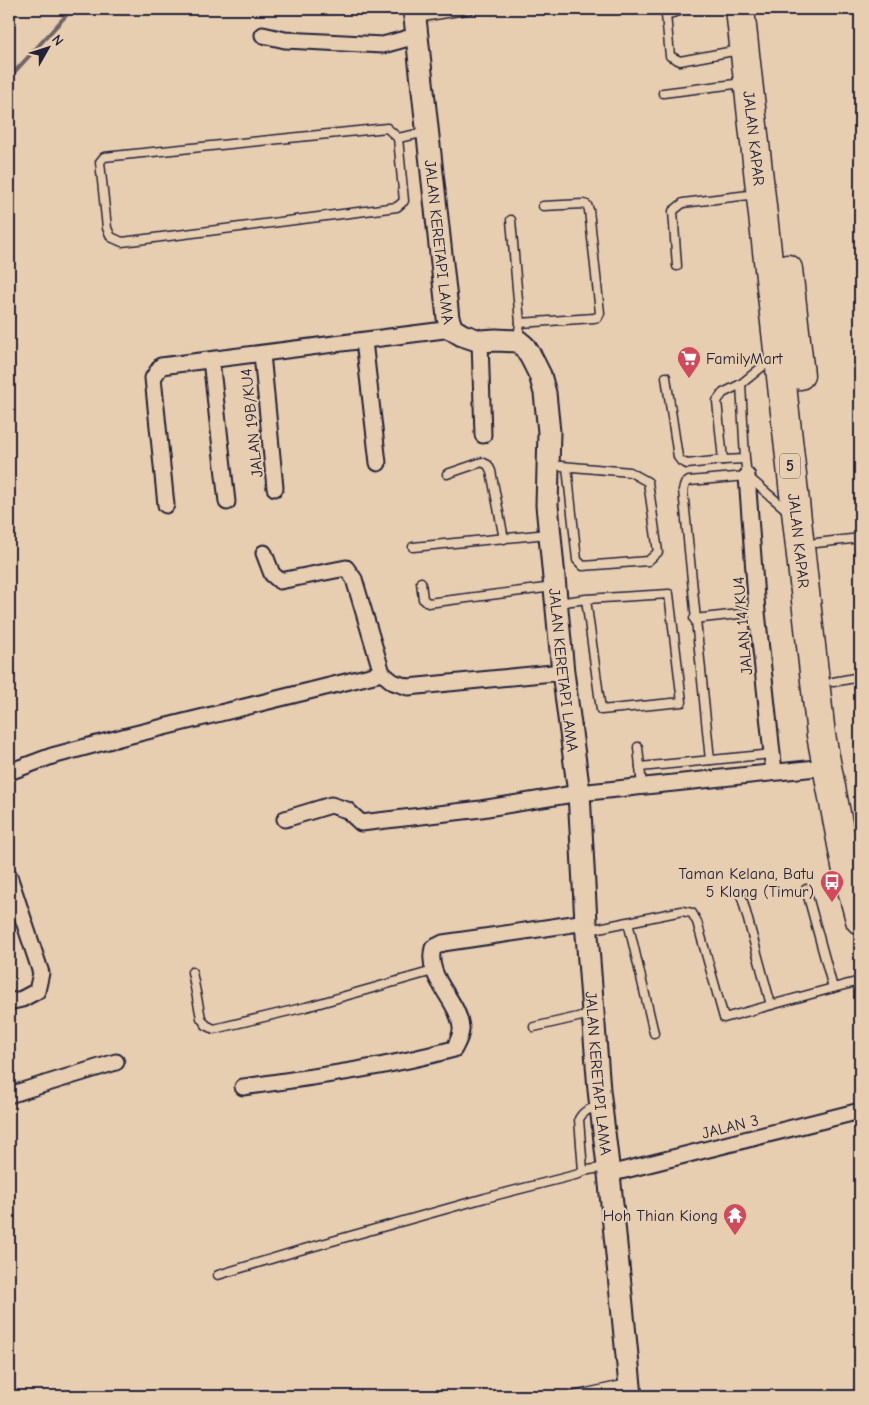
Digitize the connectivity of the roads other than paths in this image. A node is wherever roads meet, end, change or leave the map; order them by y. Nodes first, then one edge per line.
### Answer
1 (471, 9) edge
2 (686, 9) edge
3 (740, 9) edge
4 (758, 9) edge
5 (415, 21) edge
6 (263, 35) dead end
7 (744, 50) junction
8 (748, 82) junction
9 (663, 93) dead end
10 (427, 132) junction
11 (398, 138) junction
12 (760, 193) junction
13 (543, 206) dead end
14 (511, 220) dead end
15 (677, 266) dead end
16 (452, 330) junction
17 (519, 332) junction
18 (364, 340) junction
19 (480, 341) junction
20 (262, 354) junction
21 (778, 354) junction
22 (211, 360) junction
23 (666, 377) dead end
24 (741, 384) junction
25 (483, 435) dead end
26 (744, 459) junction
27 (723, 460) junction
28 (378, 463) dead end
29 (558, 466) junction
30 (447, 474) dead end
31 (747, 476) junction
32 (275, 488) dead end
33 (227, 502) dead end
34 (166, 505) dead end
35 (795, 517) junction
36 (550, 534) junction
37 (860, 538) edge
38 (504, 539) junction
39 (816, 543) junction
40 (413, 547) dead end
41 (264, 553) dead end
42 (421, 582) dead end
43 (555, 595) junction
44 (586, 599) junction
45 (757, 612) junction
46 (694, 619) junction
47 (563, 672) junction
48 (382, 673) junction
49 (860, 677) edge
50 (832, 682) junction
51 (638, 747) dead end
52 (772, 754) junction
53 (710, 760) junction
54 (640, 767) junction
55 (826, 767) junction
56 (9, 772) edge
57 (774, 772) junction
58 (642, 786) junction
59 (579, 793) junction
60 (285, 819) dead end
61 (860, 842) edge
62 (9, 876) edge
63 (806, 889) dead end
64 (741, 894) dead end
65 (860, 920) edge
66 (628, 922) junction
67 (587, 926) junction
68 (433, 971) junction
69 (192, 972) dead end
70 (860, 981) edge
71 (833, 988) junction
72 (9, 1002) edge
73 (772, 1004) junction
74 (593, 1014) junction
75 (534, 1027) dead end
76 (654, 1033) dead end
77 (116, 1062) dead end
78 (243, 1087) dead end
79 (9, 1095) edge
80 (600, 1107) junction
81 (860, 1111) edge
82 (583, 1170) junction
83 (608, 1170) junction
84 (218, 1275) dead end
85 (630, 1390) edge
86 (573, 1396) edge

1 - 5 lane
2 - 7 lane
3 - 7 highway, JALAN KAPAR / 5
4 - 39 highway, JALAN KAPAR / 5
5 - 6 street
5 - 10 street, JALAN KERETAPI LAMA
7 - 8 highway, JALAN KAPAR / 5
8 - 9 lane
8 - 12 highway, JALAN KAPAR / 5
10 - 11 lane
10 - 16 street, JALAN KERETAPI LAMA
11 - 11 lane
12 - 15 lane
12 - 21 highway, JALAN KAPAR / 5
13 - 17 lane
14 - 17 lane
16 - 18 street
16 - 19 street, JALAN KERETAPI LAMA
17 - 19 street, JALAN KERETAPI LAMA
17 - 29 street, JALAN KERETAPI LAMA
18 - 20 street
18 - 28 street
19 - 25 street
20 - 22 street
20 - 32 street, JALAN 19B/KU4
21 - 24 lane
21 - 35 highway, JALAN KAPAR / 5
22 - 33 street
22 - 34 street
23 - 27 lane
24 - 26 lane
24 - 27 lane
26 - 27 lane
26 - 31 lane
29 - 29 lane
29 - 36 street, JALAN KERETAPI LAMA
30 - 38 lane
31 - 35 lane
31 - 45 street, JALAN 14/KU4
31 - 46 lane
35 - 55 highway, JALAN KAPAR / 5
36 - 38 lane
36 - 43 street, JALAN KERETAPI LAMA
37 - 39 lane
38 - 40 lane
39 - 50 highway, JALAN KAPAR / 5
41 - 48 street
42 - 43 lane
43 - 44 lane
43 - 47 street, JALAN KERETAPI LAMA
44 - 44 lane
45 - 46 lane
45 - 52 street, JALAN 14/KU4
46 - 53 lane
47 - 48 street
47 - 59 street, JALAN KERETAPI LAMA
48 - 56 street
49 - 50 lane
50 - 61 highway, JALAN KAPAR / 5
51 - 54 lane
52 - 53 lane
52 - 57 street, JALAN 14/KU4
53 - 54 lane
54 - 58 lane
55 - 57 street
55 - 65 highway, JALAN KAPAR / 5
57 - 58 street
58 - 59 street
59 - 60 street
59 - 67 street, JALAN KERETAPI LAMA
62 - 72 street
63 - 71 lane
64 - 73 lane
66 - 67 lane
66 - 73 lane
66 - 76 lane
67 - 68 street
67 - 74 street, JALAN KERETAPI LAMA
68 - 69 lane
68 - 78 street
70 - 71 lane
71 - 73 lane
74 - 75 lane
74 - 80 street, JALAN KERETAPI LAMA
77 - 79 street
80 - 82 lane
80 - 83 street, JALAN KERETAPI LAMA
81 - 83 street, JALAN 3
82 - 83 lane
82 - 84 lane
83 - 85 street, JALAN KERETAPI LAMA
85 - 86 lane

